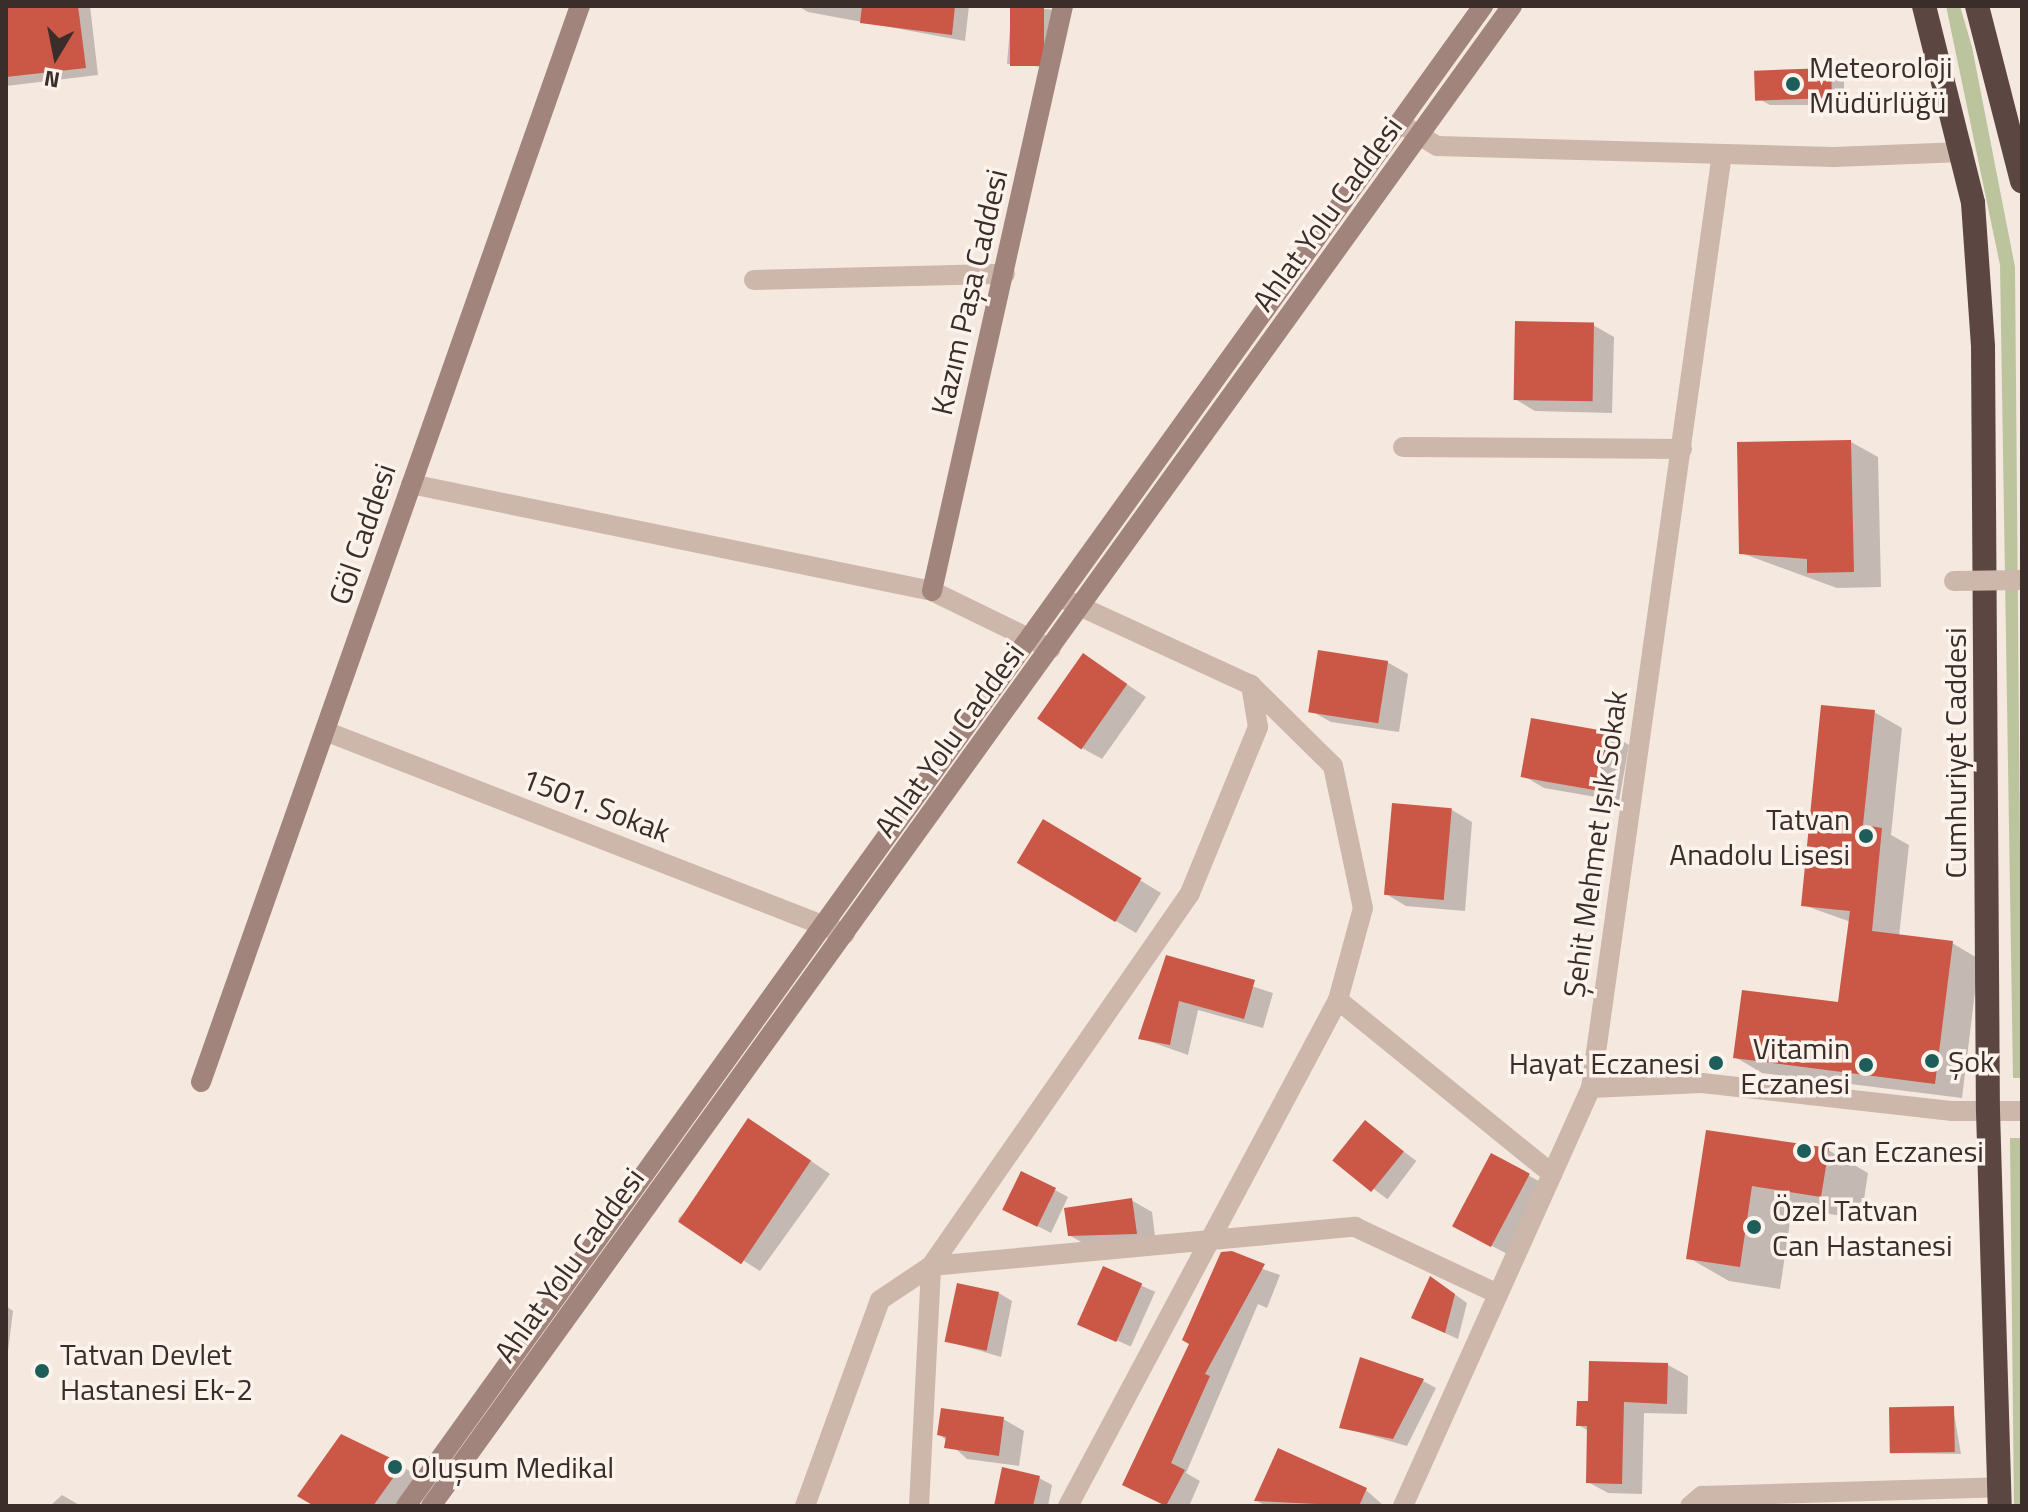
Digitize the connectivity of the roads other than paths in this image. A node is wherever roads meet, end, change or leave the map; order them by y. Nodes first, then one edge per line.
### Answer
1 (580, 6) edge
2 (1063, 6) edge
3 (1483, 6) edge
4 (1512, 6) edge
5 (1924, 6) edge
6 (1977, 6) edge
7 (1399, 123) junction
8 (1420, 136) junction
9 (1963, 152) junction
10 (1722, 154) junction
11 (2022, 181) edge
12 (1005, 274) junction
13 (754, 280) dead end
14 (1403, 447) dead end
15 (1682, 449) junction
16 (411, 484) junction
17 (2022, 580) edge
18 (1954, 581) dead end
19 (932, 591) junction
20 (1060, 597) junction
21 (1080, 609) junction
22 (1031, 637) junction
23 (1051, 649) junction
24 (1251, 685) junction
25 (325, 731) junction
26 (835, 931) junction
27 (1338, 1000) junction
28 (201, 1082) dead end
29 (1591, 1088) junction
30 (1988, 1111) junction
31 (2022, 1111) edge
32 (1552, 1174) junction
33 (1206, 1244) junction
34 (594, 1264) junction
35 (931, 1266) junction
36 (1498, 1294) junction
37 (2000, 1497) edge
38 (1845, 1499) edge
39 (406, 1506) edge
40 (431, 1506) edge
41 (805, 1506) edge
42 (919, 1506) edge
43 (1068, 1506) edge
44 (1403, 1506) edge
45 (1690, 1506) edge

1 - 16 street, Göl Caddesi
2 - 12 street, Kazım Paşa Caddesi
3 - 7 street, Ahlat Yolu Caddesi
4 - 8 street, Ahlat Yolu Caddesi
5 - 9 highway, Cumhuriyet Caddesi
6 - 11 highway
7 - 8 street
7 - 20 street, Ahlat Yolu Caddesi
8 - 10 street
8 - 21 street, Ahlat Yolu Caddesi
9 - 10 street
9 - 30 highway, Cumhuriyet Caddesi
10 - 15 street, Şehit Mehmet Işık Sokak
12 - 13 street
12 - 19 street, Kazım Paşa Caddesi
14 - 15 street
15 - 29 street, Şehit Mehmet Işık Sokak
16 - 19 street
16 - 25 street, Göl Caddesi
17 - 18 street, bridge
19 - 22 street
20 - 21 street
20 - 22 street, Ahlat Yolu Caddesi
21 - 23 street, Ahlat Yolu Caddesi
21 - 24 street
22 - 23 street
22 - 26 street, Ahlat Yolu Caddesi
23 - 26 street, Ahlat Yolu Caddesi
24 - 27 street
24 - 35 street
25 - 26 street, 1501. Sokak
25 - 28 street, Göl Caddesi
26 - 34 street, Ahlat Yolu Caddesi
27 - 32 street
27 - 33 street
29 - 30 street
29 - 32 street, Şehit Mehmet Işık Sokak
30 - 31 street
30 - 37 highway, Cumhuriyet Caddesi
32 - 36 street, Şehit Mehmet Işık Sokak
33 - 35 street
33 - 36 street
33 - 43 street
34 - 39 street, Ahlat Yolu Caddesi
34 - 40 street, Ahlat Yolu Caddesi
35 - 41 street
35 - 42 street
36 - 44 street, Şehit Mehmet Işık Sokak
37 - 38 street
38 - 45 street

